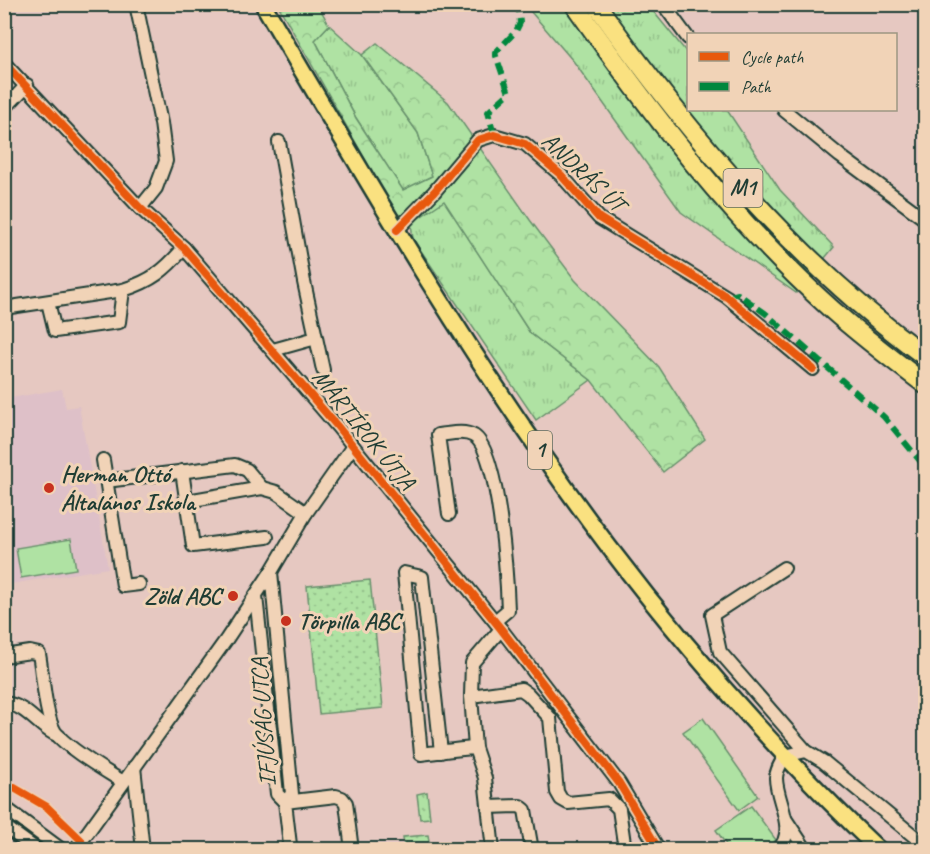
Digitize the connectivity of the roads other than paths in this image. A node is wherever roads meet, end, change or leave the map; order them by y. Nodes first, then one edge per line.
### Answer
1 (136, 4) edge
2 (263, 4) edge
3 (574, 4) edge
4 (596, 4) edge
5 (663, 4) edge
6 (687, 37) edge
7 (4, 63) edge
8 (27, 85) junction
9 (4, 109) edge
10 (785, 111) edge
11 (279, 142) dead end
12 (140, 208) junction
13 (926, 220) edge
14 (397, 230) junction
15 (184, 248) junction
16 (123, 290) junction
17 (48, 302) junction
18 (4, 308) edge
19 (316, 338) junction
20 (273, 350) junction
21 (926, 357) edge
22 (813, 369) dead end
23 (323, 370) dead end
24 (926, 385) edge
25 (353, 446) junction
26 (103, 460) dead end
27 (182, 471) junction
28 (106, 481) junction
29 (262, 488) junction
30 (187, 501) junction
31 (306, 513) junction
32 (449, 514) dead end
33 (267, 537) dead end
34 (784, 568) dead end
35 (271, 572) junction
36 (139, 584) dead end
37 (256, 596) junction
38 (498, 625) junction
39 (4, 656) edge
40 (471, 696) junction
41 (4, 704) edge
42 (59, 736) junction
43 (475, 748) junction
44 (806, 751) junction
45 (441, 752) junction
46 (785, 756) junction
47 (134, 767) junction
48 (123, 782) junction
49 (285, 802) junction
50 (4, 807) edge
51 (488, 807) junction
52 (785, 819) junction
53 (4, 826) edge
54 (79, 846) edge
55 (926, 846) edge
56 (58, 847) edge
57 (36, 849) edge
58 (143, 849) edge
59 (285, 849) edge
60 (352, 849) edge
61 (493, 849) edge
62 (532, 849) edge
63 (625, 849) edge
64 (659, 849) edge
65 (778, 849) edge
66 (806, 849) edge
67 (879, 849) edge

1 - 12 street
2 - 14 main road, 1
3 - 24 highway, M1
4 - 21 highway, M1
5 - 6 street
7 - 8 street, MÁRTÍROK ÚTJA
8 - 9 street
8 - 12 street, MÁRTÍROK ÚTJA
10 - 13 street
11 - 19 street, MÁRTÍROK ÚTJA
12 - 15 street, MÁRTÍROK ÚTJA
14 - 22 street, ANDRÁS ÚT
14 - 46 main road, 1
15 - 16 street
15 - 20 street, MÁRTÍROK ÚTJA
16 - 17 street
16 - 17 street
17 - 18 street
19 - 20 street, MÁRTÍROK ÚTJA
19 - 23 street, MÁRTÍROK ÚTJA
20 - 25 street, MÁRTÍROK ÚTJA
25 - 31 street, IFJÚSÁG UTCA
25 - 38 street, MÁRTÍROK ÚTJA
26 - 28 street
27 - 28 street
27 - 29 street
27 - 30 street
28 - 36 street
29 - 30 street
29 - 31 street
30 - 33 street
31 - 35 street, IFJÚSÁG UTCA
32 - 38 street, MÁRTÍROK ÚTJA
34 - 44 street
35 - 37 street, IFJÚSÁG UTCA
35 - 49 street, IFJÚSÁG UTCA
37 - 47 street, IFJÚSÁG UTCA
37 - 49 street, IFJÚSÁG UTCA
38 - 40 street, MÁRTÍROK ÚTJA
38 - 64 street, MÁRTÍROK ÚTJA
39 - 42 street
40 - 43 street, MÁRTÍROK ÚTJA
40 - 63 street
41 - 42 street
42 - 48 street
43 - 45 street
43 - 51 street, MÁRTÍROK ÚTJA
44 - 46 street
44 - 55 street
45 - 45 street
46 - 52 street
46 - 67 main road, 1
47 - 48 street, IFJÚSÁG UTCA
47 - 58 street
48 - 54 street, IFJÚSÁG UTCA
49 - 59 street
49 - 60 street
50 - 56 street
51 - 61 street, MÁRTÍROK ÚTJA
51 - 62 street
52 - 65 street
52 - 66 street
53 - 57 street
54 - 56 street

